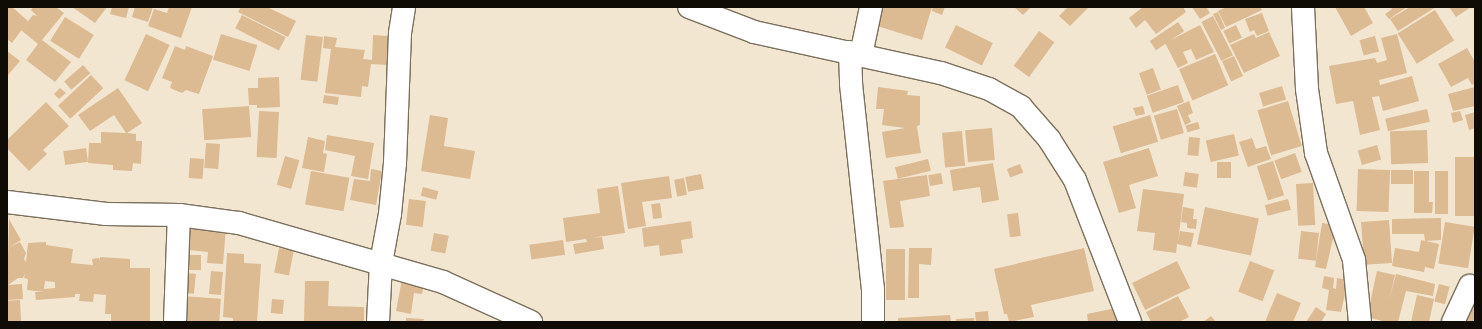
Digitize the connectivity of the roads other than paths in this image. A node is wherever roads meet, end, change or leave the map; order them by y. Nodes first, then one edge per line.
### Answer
1 (404, 7) edge
2 (689, 7) edge
3 (870, 7) edge
4 (1303, 7) edge
5 (855, 53) junction
6 (7, 202) edge
7 (179, 215) junction
8 (381, 263) junction
9 (1470, 286) dead end
10 (175, 322) edge
11 (378, 322) edge
12 (531, 322) edge
13 (873, 322) edge
14 (1130, 322) edge
15 (1360, 322) edge
16 (1453, 322) edge

1 - 8 street
2 - 5 street
3 - 5 street
4 - 15 street
5 - 13 street
5 - 14 street
6 - 7 street
7 - 8 street
7 - 10 street
8 - 11 street
8 - 12 street
9 - 16 street

